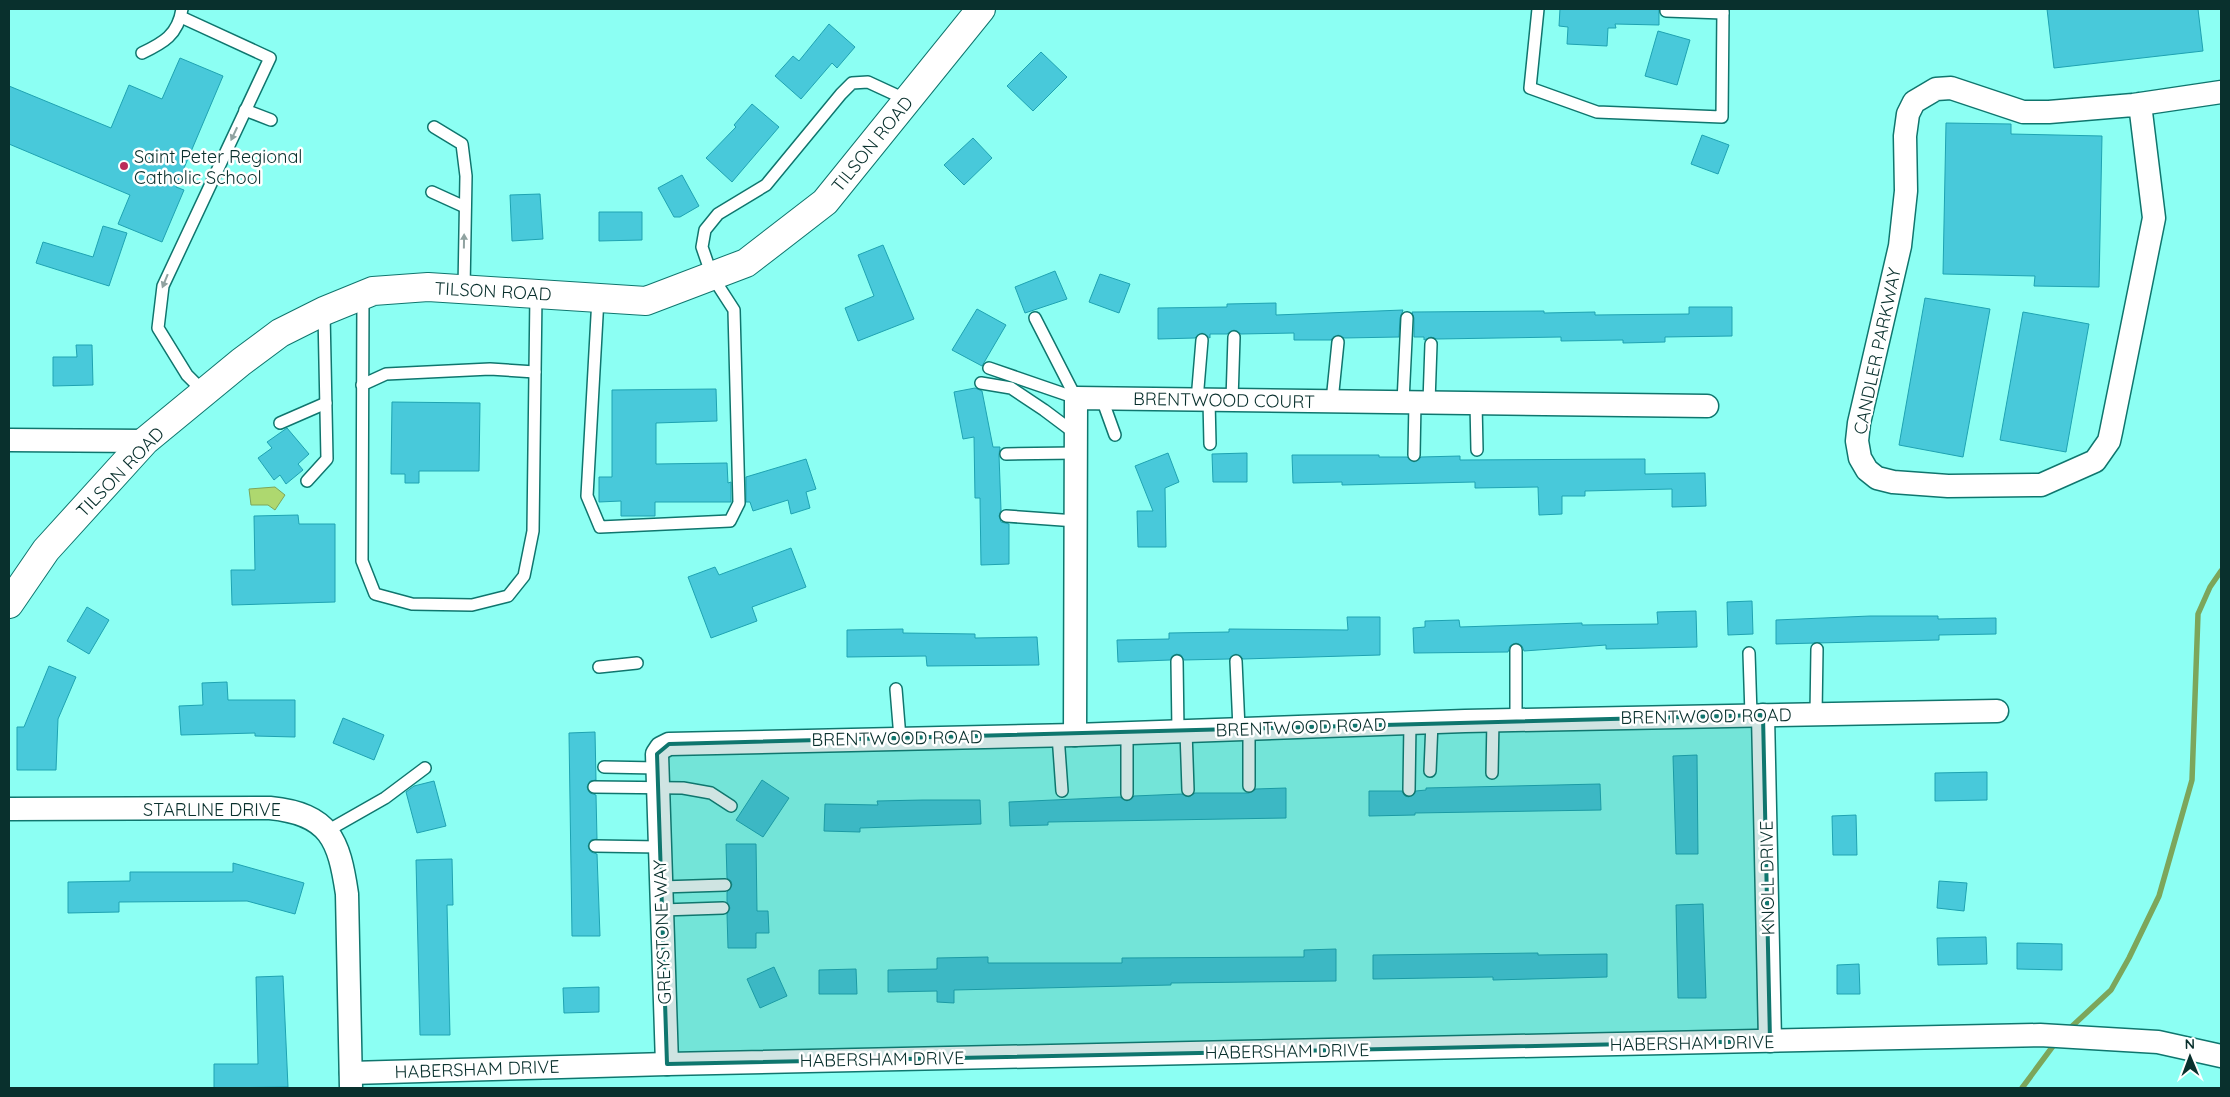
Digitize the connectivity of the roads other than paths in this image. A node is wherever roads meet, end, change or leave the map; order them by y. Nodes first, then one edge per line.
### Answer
1 (980, 9) edge
2 (1538, 9) edge
3 (1666, 11) dead end
4 (1723, 11) edge
5 (182, 13) edge
6 (142, 53) dead end
7 (2221, 92) edge
8 (907, 100) junction
9 (2140, 104) junction
10 (245, 110) junction
11 (270, 120) dead end
12 (434, 127) dead end
13 (432, 192) dead end
14 (465, 208) junction
15 (712, 276) junction
16 (464, 289) junction
17 (536, 294) junction
18 (362, 296) junction
19 (598, 298) junction
20 (324, 311) junction
21 (1035, 318) dead end
22 (1408, 318) dead end
23 (1234, 337) dead end
24 (1202, 340) dead end
25 (1338, 342) dead end
26 (1430, 344) dead end
27 (988, 368) dead end
28 (535, 372) junction
29 (980, 383) dead end
30 (362, 385) junction
31 (204, 392) junction
32 (1076, 398) junction
33 (1102, 399) junction
34 (1203, 400) junction
35 (1232, 400) junction
36 (1332, 401) junction
37 (1416, 402) junction
38 (326, 403) junction
39 (1476, 403) junction
40 (1707, 406) dead end
41 (280, 424) dead end
42 (1115, 435) dead end
43 (9, 440) edge
44 (145, 441) junction
45 (1076, 443) junction
46 (1210, 444) dead end
47 (1477, 450) dead end
48 (1006, 454) dead end
49 (1414, 455) dead end
50 (307, 481) dead end
51 (1006, 516) dead end
52 (1076, 521) junction
53 (9, 604) edge
54 (1817, 649) dead end
55 (1516, 650) dead end
56 (1749, 653) dead end
57 (1177, 661) dead end
58 (1236, 661) dead end
59 (637, 663) dead end
60 (599, 667) dead end
61 (896, 689) dead end
62 (1998, 712) dead end
63 (1816, 714) junction
64 (1757, 715) junction
65 (1492, 720) junction
66 (1516, 720) junction
67 (1421, 722) junction
68 (1244, 729) junction
69 (1182, 731) junction
70 (1127, 733) junction
71 (1067, 735) junction
72 (900, 738) junction
73 (604, 767) dead end
74 (425, 768) dead end
75 (1430, 771) dead end
76 (1492, 773) dead end
77 (658, 785) junction
78 (1249, 786) dead end
79 (594, 787) dead end
80 (1188, 790) dead end
81 (1409, 790) dead end
82 (1062, 791) dead end
83 (1127, 794) dead end
84 (730, 806) dead end
85 (9, 809) edge
86 (327, 831) junction
87 (595, 846) dead end
88 (660, 847) junction
89 (725, 885) dead end
90 (661, 887) junction
91 (723, 908) dead end
92 (662, 910) junction
93 (1770, 1041) junction
94 (2221, 1056) edge
95 (667, 1064) junction
96 (351, 1081) edge

1 - 8 street, TILSON ROAD
2 - 4 lane
3 - 4 lane
5 - 6 lane
5 - 10 lane
7 - 9 street, CANDLER PARKWAY
8 - 15 street, TILSON ROAD
8 - 15 lane
9 - 9 street, CANDLER PARKWAY
10 - 11 lane
10 -> 31 lane
12 - 14 lane
13 - 14 lane
16 -> 14 lane
15 - 19 street, TILSON ROAD
15 - 19 lane
16 - 17 street, TILSON ROAD
16 - 18 street, TILSON ROAD
17 - 19 street, TILSON ROAD
17 - 28 lane
18 - 20 street, TILSON ROAD
18 - 30 lane
20 - 31 street, TILSON ROAD
20 - 38 lane
21 - 32 lane
22 - 37 lane
23 - 35 lane
24 - 34 lane
25 - 36 lane
26 - 37 lane
27 - 32 lane
28 - 30 lane
28 - 30 lane
29 - 45 lane
31 - 44 street, TILSON ROAD
32 - 33 street, BRENTWOOD COURT
32 - 45 street
33 - 34 street, BRENTWOOD COURT
33 - 42 lane
34 - 35 street, BRENTWOOD COURT
34 - 46 lane
35 - 36 street, BRENTWOOD COURT
36 - 37 street, BRENTWOOD COURT
37 - 39 street, BRENTWOOD COURT
37 - 49 lane
38 - 41 lane
38 - 50 lane
39 - 40 street, BRENTWOOD COURT
39 - 47 lane
43 - 44 street
44 - 53 street, TILSON ROAD
45 - 48 lane
45 - 52 street
51 - 52 lane
52 - 71 street
54 - 63 lane
55 - 66 lane
56 - 64 lane
57 - 69 lane
58 - 68 lane
59 - 60 lane
61 - 72 lane
62 - 63 street, BRENTWOOD ROAD
63 - 64 street, BRENTWOOD ROAD
64 - 66 street, BRENTWOOD ROAD
64 - 93 street, KNOLL DRIVE
65 - 66 street, BRENTWOOD ROAD
65 - 67 street, BRENTWOOD ROAD
65 - 76 lane
67 - 68 street, BRENTWOOD ROAD
67 - 75 lane
67 - 81 lane
68 - 69 street, BRENTWOOD ROAD
68 - 78 lane
69 - 70 street, BRENTWOOD ROAD
69 - 80 lane
70 - 71 street, BRENTWOOD ROAD
70 - 83 lane
71 - 72 street, BRENTWOOD ROAD
71 - 82 lane
72 - 77 street, BRENTWOOD ROAD
73 - 77 lane
74 - 86 lane
77 - 79 lane
77 - 84 lane
77 - 88 street, GREYSTONE WAY
85 - 86 street, STARLINE DRIVE
86 - 96 street, STARLINE DRIVE
87 - 88 lane
88 - 90 street, GREYSTONE WAY
89 - 90 lane
90 - 92 street, GREYSTONE WAY
91 - 92 lane
92 - 95 street, GREYSTONE WAY
93 - 94 street, HABERSHAM DRIVE
93 - 95 street, HABERSHAM DRIVE
95 - 96 street, HABERSHAM DRIVE

